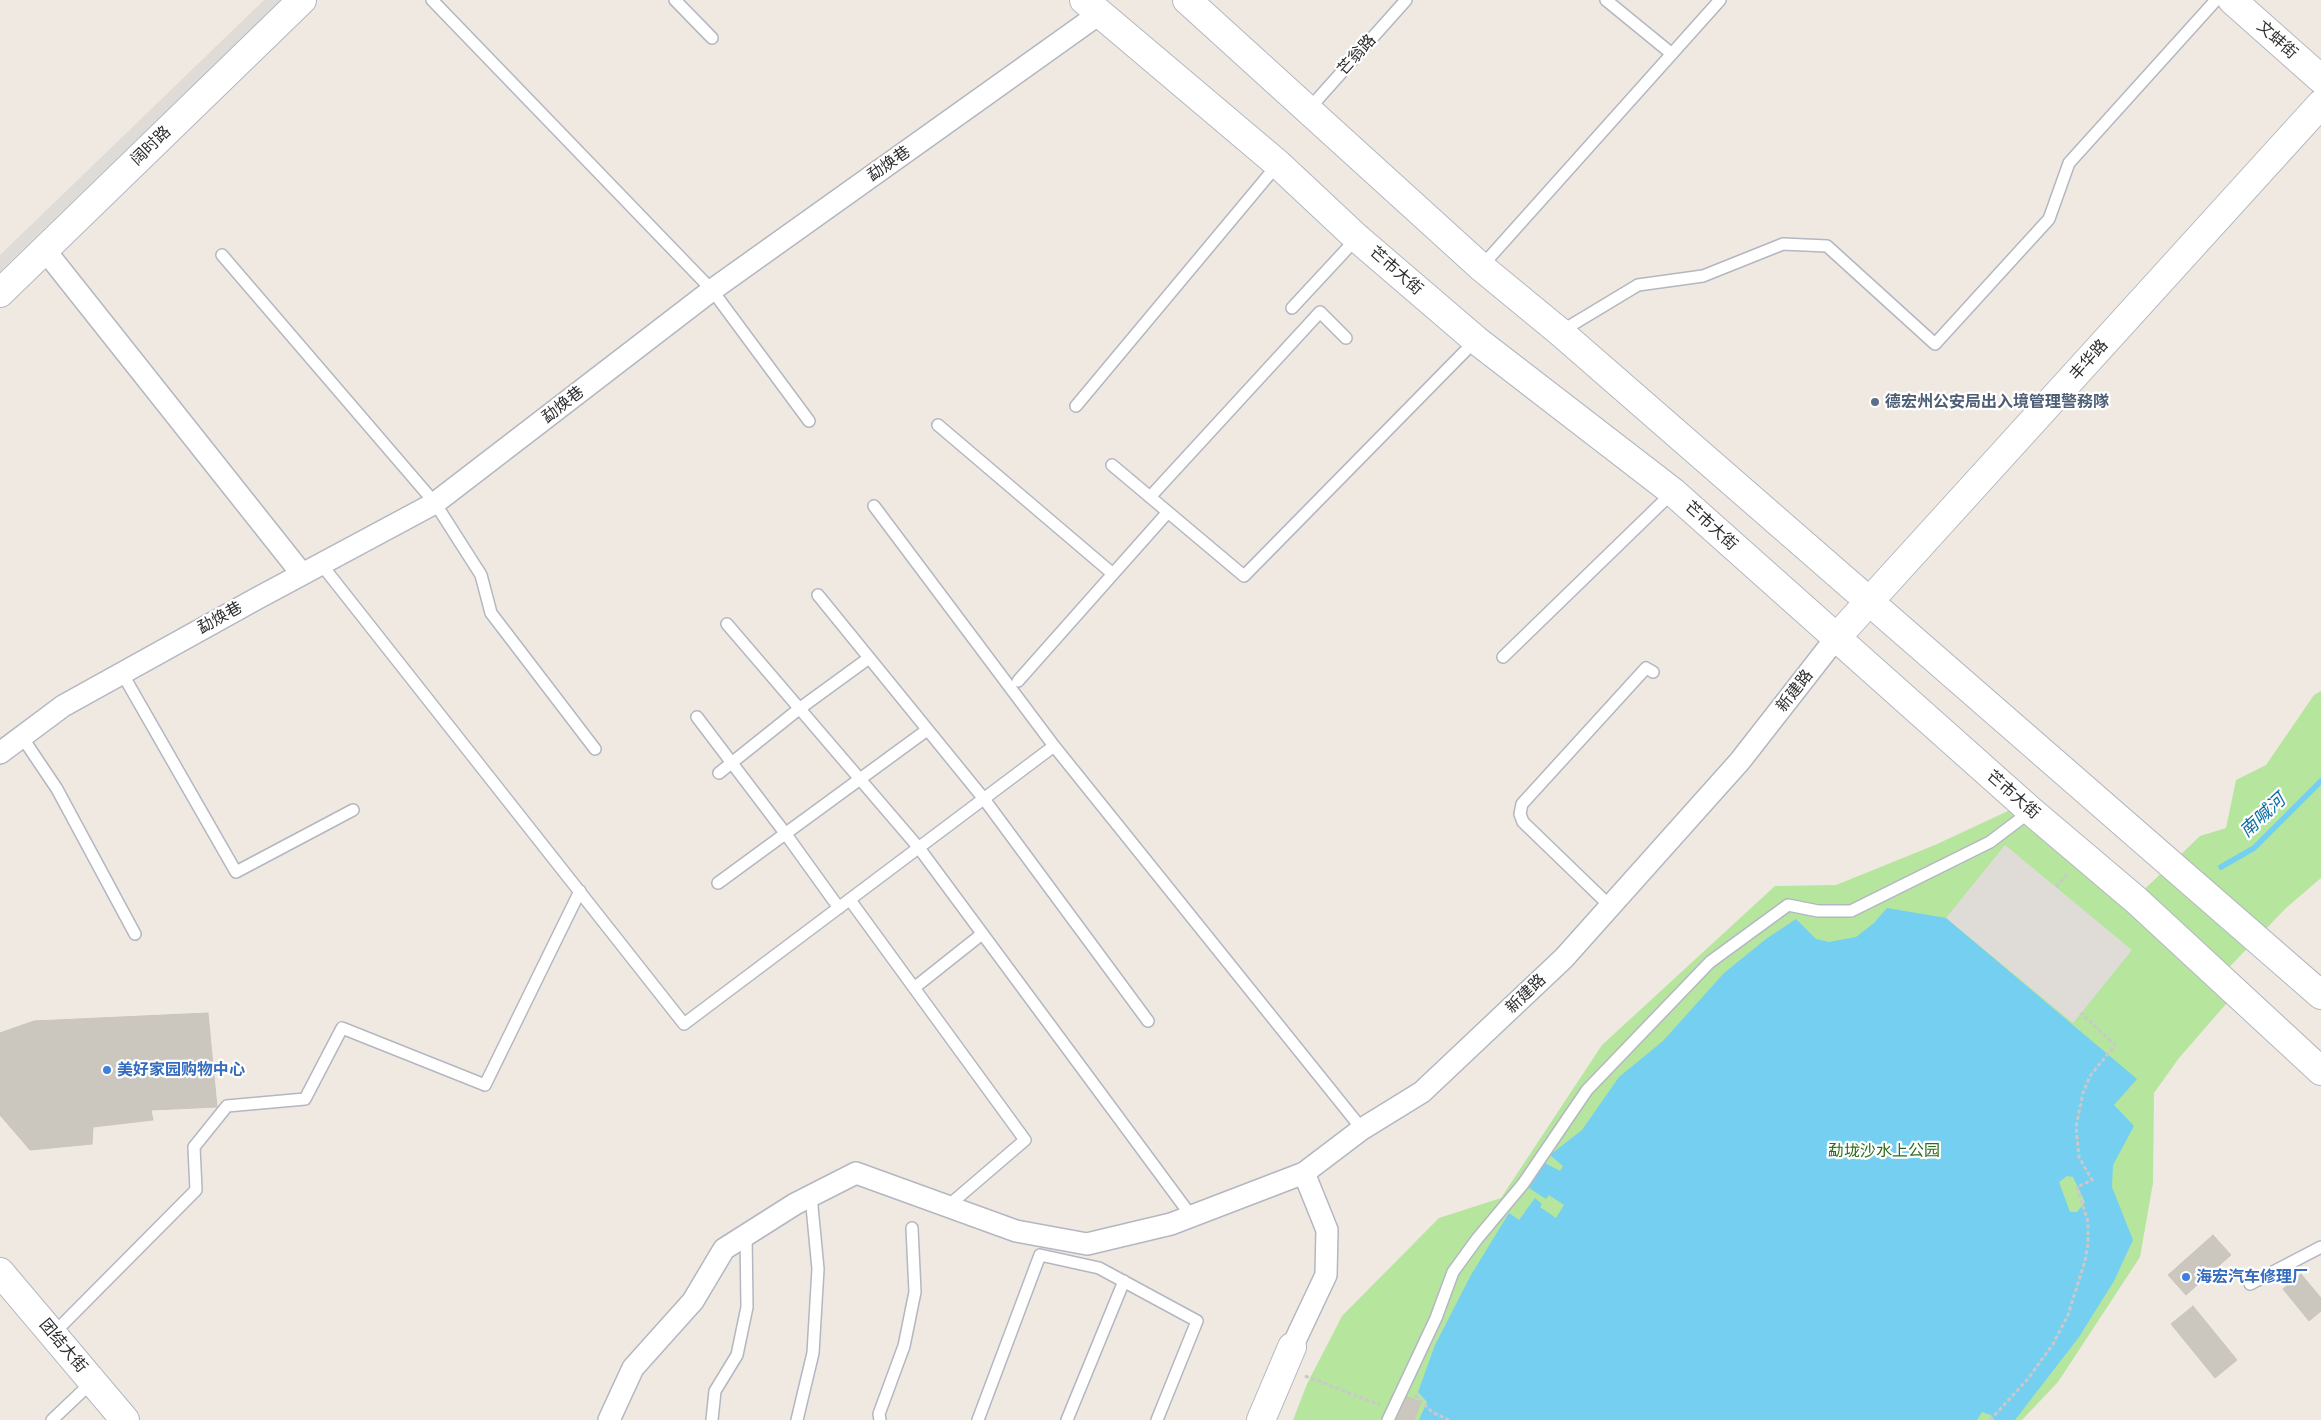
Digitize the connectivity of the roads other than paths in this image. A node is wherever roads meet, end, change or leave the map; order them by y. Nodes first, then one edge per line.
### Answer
1 (302, 0) edge
2 (432, 0) edge
3 (675, 0) edge
4 (1187, 0) edge
5 (1406, 0) edge
6 (1606, 0) edge
7 (1720, 0) edge
8 (2216, 0) edge
9 (2232, 0) edge
10 (1092, 7) edge
11 (712, 38) dead end
12 (1672, 54) junction
13 (2321, 79) edge
14 (2321, 104) edge
15 (1308, 110) junction
16 (1278, 164) junction
17 (1357, 238) junction
18 (44, 249) junction
19 (222, 255) dead end
20 (1481, 267) junction
21 (712, 290) junction
22 (0, 293) edge
23 (1292, 308) dead end
24 (1560, 332) junction
25 (1346, 338) dead end
26 (1476, 340) junction
27 (1076, 406) dead end
28 (809, 421) dead end
29 (938, 425) dead end
30 (1112, 464) dead end
31 (1673, 492) junction
32 (1150, 497) junction
33 (435, 503) junction
34 (874, 506) dead end
35 (1168, 512) junction
36 (322, 564) junction
37 (302, 574) junction
38 (1113, 574) junction
39 (818, 595) dead end
40 (1870, 602) junction
41 (727, 624) dead end
42 (1836, 638) junction
43 (1503, 657) dead end
44 (870, 658) junction
45 (1653, 672) dead end
46 (122, 673) junction
47 (1018, 681) dead end
48 (799, 709) junction
49 (697, 718) dead end
50 (927, 730) junction
51 (22, 736) junction
52 (1054, 746) junction
53 (595, 749) dead end
54 (0, 753) edge
55 (731, 763) junction
56 (719, 773) dead end
57 (859, 778) junction
58 (984, 799) junction
59 (353, 810) dead end
60 (2031, 811) junction
61 (785, 833) junction
62 (919, 848) junction
63 (718, 883) dead end
64 (580, 891) junction
65 (850, 900) junction
66 (1610, 906) junction
67 (838, 908) junction
68 (135, 934) dead end
69 (982, 934) junction
70 (914, 988) junction
71 (2321, 995) edge
72 (1148, 1021) dead end
73 (2321, 1071) edge
74 (1362, 1129) junction
75 (1304, 1174) junction
76 (811, 1196) junction
77 (948, 1206) junction
78 (1192, 1216) junction
79 (912, 1228) dead end
80 (746, 1234) junction
81 (2321, 1247) edge
82 (0, 1272) edge
83 (1124, 1281) junction
84 (2250, 1284) dead end
85 (53, 1334) junction
86 (1288, 1358) joint
87 (93, 1381) junction
88 (1390, 1415) edge
89 (52, 1420) edge
90 (125, 1420) edge
91 (609, 1420) edge
92 (712, 1420) edge
93 (798, 1420) edge
94 (880, 1420) edge
95 (978, 1420) edge
96 (1067, 1420) edge
97 (1157, 1420) edge
98 (1261, 1420) edge

1 - 18 main road, 阔时路
2 - 21 lane
3 - 11 lane
4 - 15 main road
5 - 15 lane, 芒翁路
6 - 12 lane
7 - 12 lane
8 - 24 lane
9 - 13 main road, 文蚌街
10 - 16 main road, 芒市大街
10 - 21 street, 勐焕巷
12 - 20 lane
14 - 40 main road, 丰华路
15 - 20 main road
16 - 17 main road, 芒市大街
16 - 27 lane
17 - 23 lane
17 - 26 main road, 芒市大街
18 - 22 main road, 阔时路
18 - 37 street
19 - 33 lane
20 - 24 main road
21 - 28 lane
21 - 33 street, 勐焕巷
24 - 40 main road
25 - 32 lane
26 - 31 main road, 芒市大街
26 - 35 lane
29 - 38 lane
30 - 32 lane
31 - 42 main road, 芒市大街
31 - 43 lane
32 - 35 lane
33 - 36 street, 勐焕巷
33 - 53 lane
34 - 52 lane
35 - 38 lane
36 - 37 street, 勐焕巷
36 - 64 lane
37 - 46 street, 勐焕巷
38 - 47 lane
39 - 44 lane
40 - 42 main road, 丰华路
40 - 71 main road
41 - 48 lane
42 - 60 main road, 芒市大街
42 - 66 street, 新建路
44 - 48 lane
44 - 50 lane
45 - 66 lane
46 - 51 street, 勐焕巷
46 - 59 lane
48 - 55 lane
48 - 57 lane
49 - 55 lane
50 - 57 lane
50 - 58 lane
51 - 54 street, 勐焕巷
51 - 68 lane
52 - 58 lane
52 - 74 lane
55 - 56 lane
55 - 61 lane
57 - 61 lane
57 - 62 lane
58 - 62 lane
58 - 72 lane
60 - 73 main road, 芒市大街
60 - 88 lane
61 - 63 lane
61 - 67 lane
62 - 65 lane
62 - 69 lane
64 - 67 lane
64 - 85 lane
65 - 67 lane
65 - 70 lane
66 - 74 street, 新建路
69 - 70 lane
69 - 78 lane
70 - 77 lane
74 - 75 street, 新建路
75 - 78 street, 新建路
75 - 86 street
76 - 77 street, 新建路
76 - 80 street, 新建路
76 - 93 lane
77 - 78 street, 新建路
79 - 94 lane
80 - 91 street, 新建路
80 - 92 lane
81 - 84 lane
82 - 85 main road, 团结大街
83 - 95 lane
83 - 96 lane
83 - 97 lane
85 - 87 main road, 团结大街
86 - 98 main road
87 - 89 lane
87 - 90 main road, 团结大街

